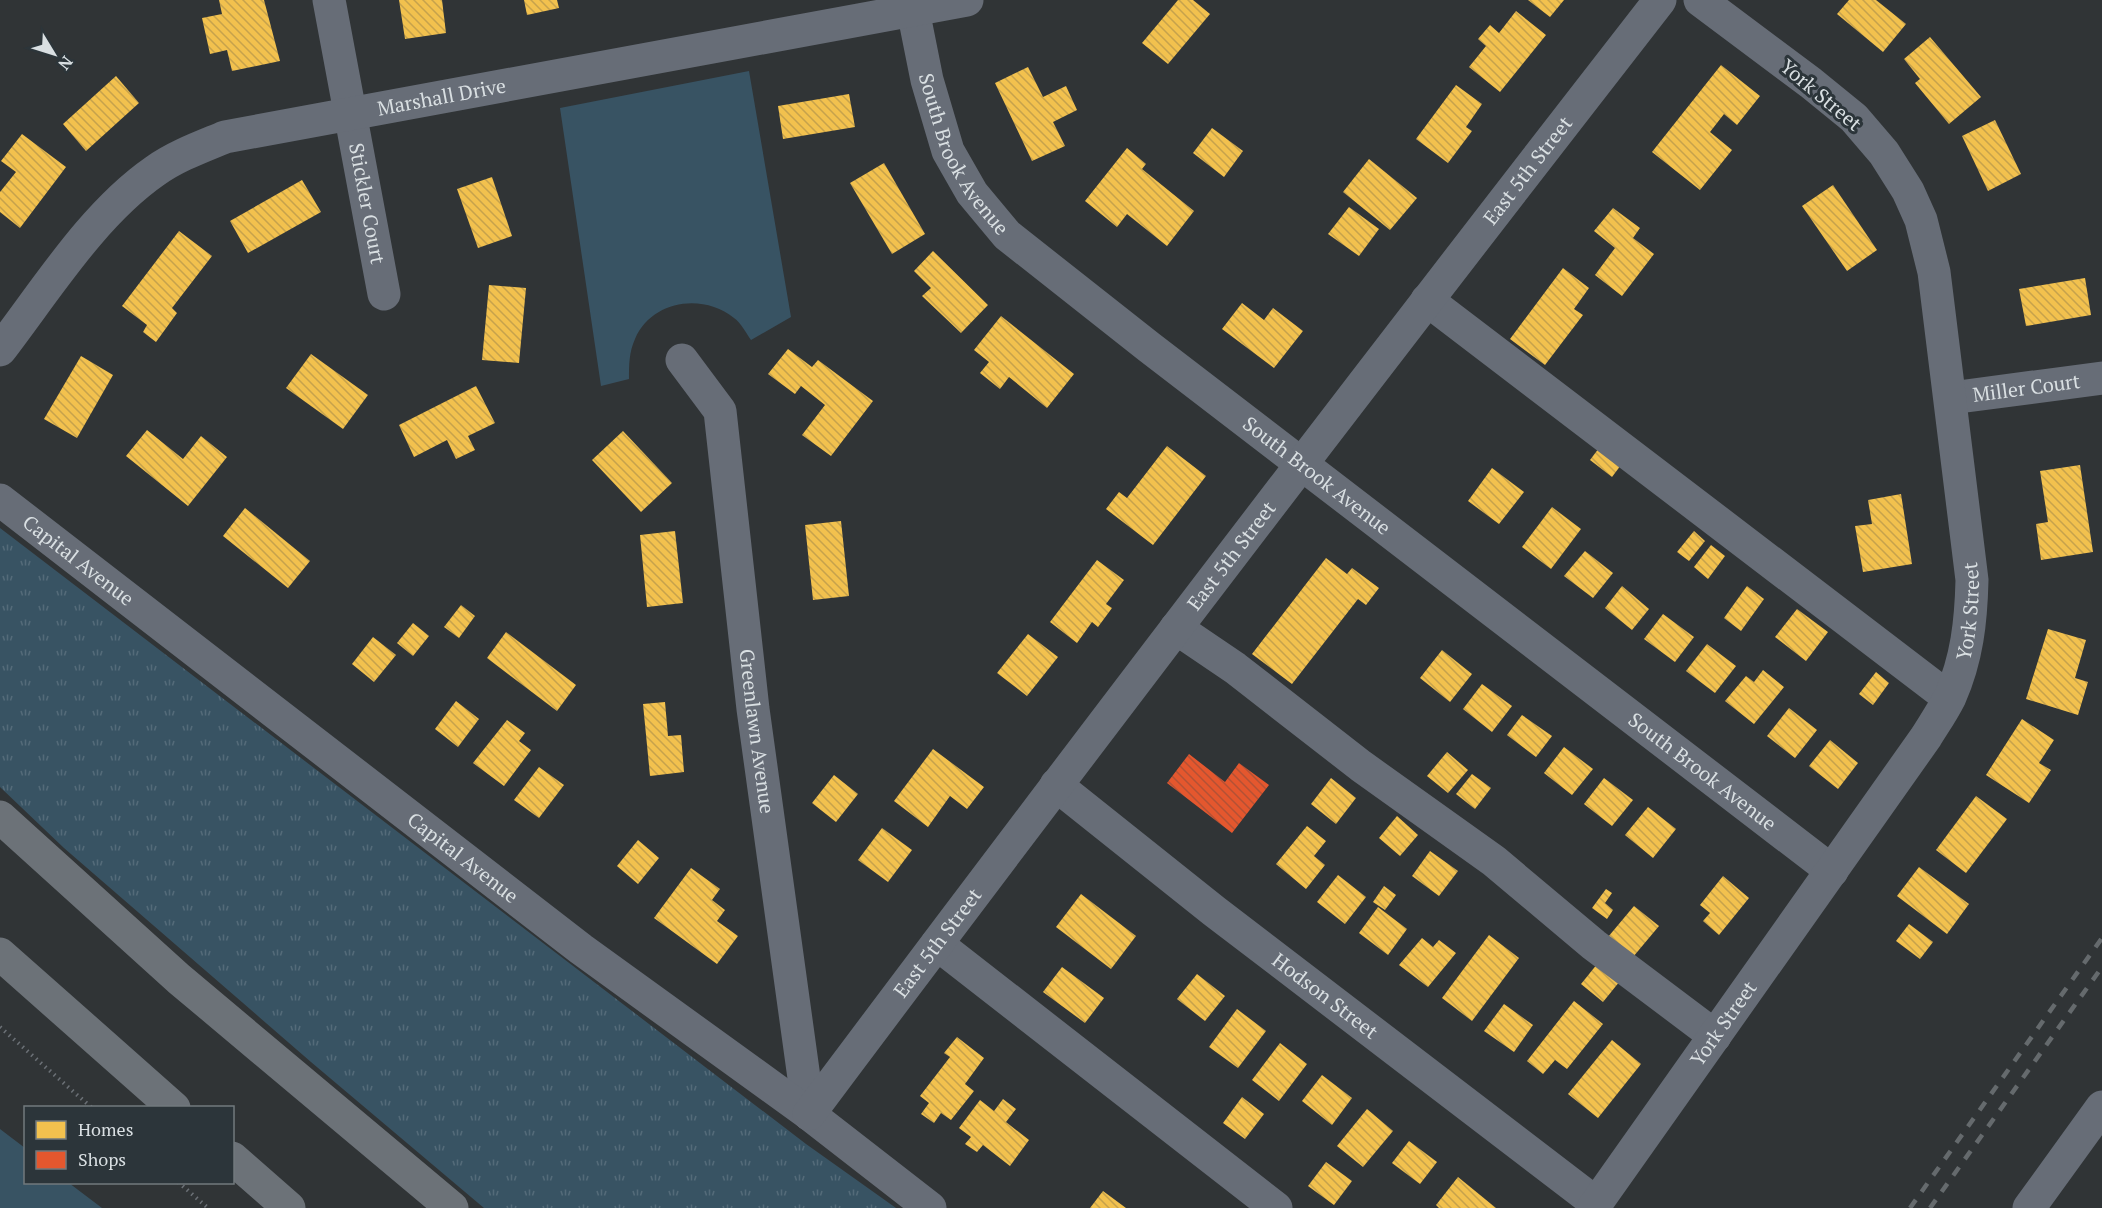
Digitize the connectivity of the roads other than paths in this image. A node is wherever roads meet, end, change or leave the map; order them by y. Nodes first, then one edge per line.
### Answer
1 (330, 0) edge
2 (967, 0) edge
3 (1660, 0) edge
4 (1700, 0) edge
5 (912, 5) edge
6 (349, 113) junction
7 (384, 294) dead end
8 (1426, 300) junction
9 (0, 350) edge
10 (682, 360) dead end
11 (2102, 378) edge
12 (1951, 398) junction
13 (1303, 463) junction
14 (0, 500) edge
15 (1176, 628) junction
16 (1949, 698) junction
17 (1056, 785) junction
18 (0, 817) edge
19 (1832, 871) junction
20 (937, 944) junction
21 (0, 954) edge
22 (1715, 1036) junction
23 (173, 1106) edge
24 (2102, 1107) edge
25 (809, 1114) junction
26 (234, 1160) edge
27 (1595, 1206) edge
28 (2032, 1207) edge
29 (289, 1208) edge
30 (452, 1208) edge
31 (930, 1208) edge
32 (1276, 1208) edge

1 - 6 street, Stickler Court
2 - 5 street, Marshall Drive
3 - 8 street, East 5th Street
4 - 12 street, York Street
5 - 6 street, Marshall Drive
5 - 13 street, South Brook Avenue
6 - 7 street, Stickler Court
6 - 9 street, Marshall Drive
8 - 13 street, East 5th Street
8 - 16 street
10 - 25 street, Greenlawn Avenue
11 - 12 street, Miller Court
12 - 16 street, York Street
13 - 15 street, East 5th Street
13 - 19 street, South Brook Avenue
14 - 25 street, Capital Avenue
15 - 17 street, East 5th Street
15 - 22 street
16 - 19 street, York Street
17 - 20 street, East 5th Street
17 - 27 street, Hodson Street
18 - 30 highway
19 - 22 street, York Street
20 - 25 street, East 5th Street
20 - 32 street
21 - 23 highway
22 - 27 street, York Street
24 - 28 street
25 - 31 street, Capital Avenue
26 - 29 highway

